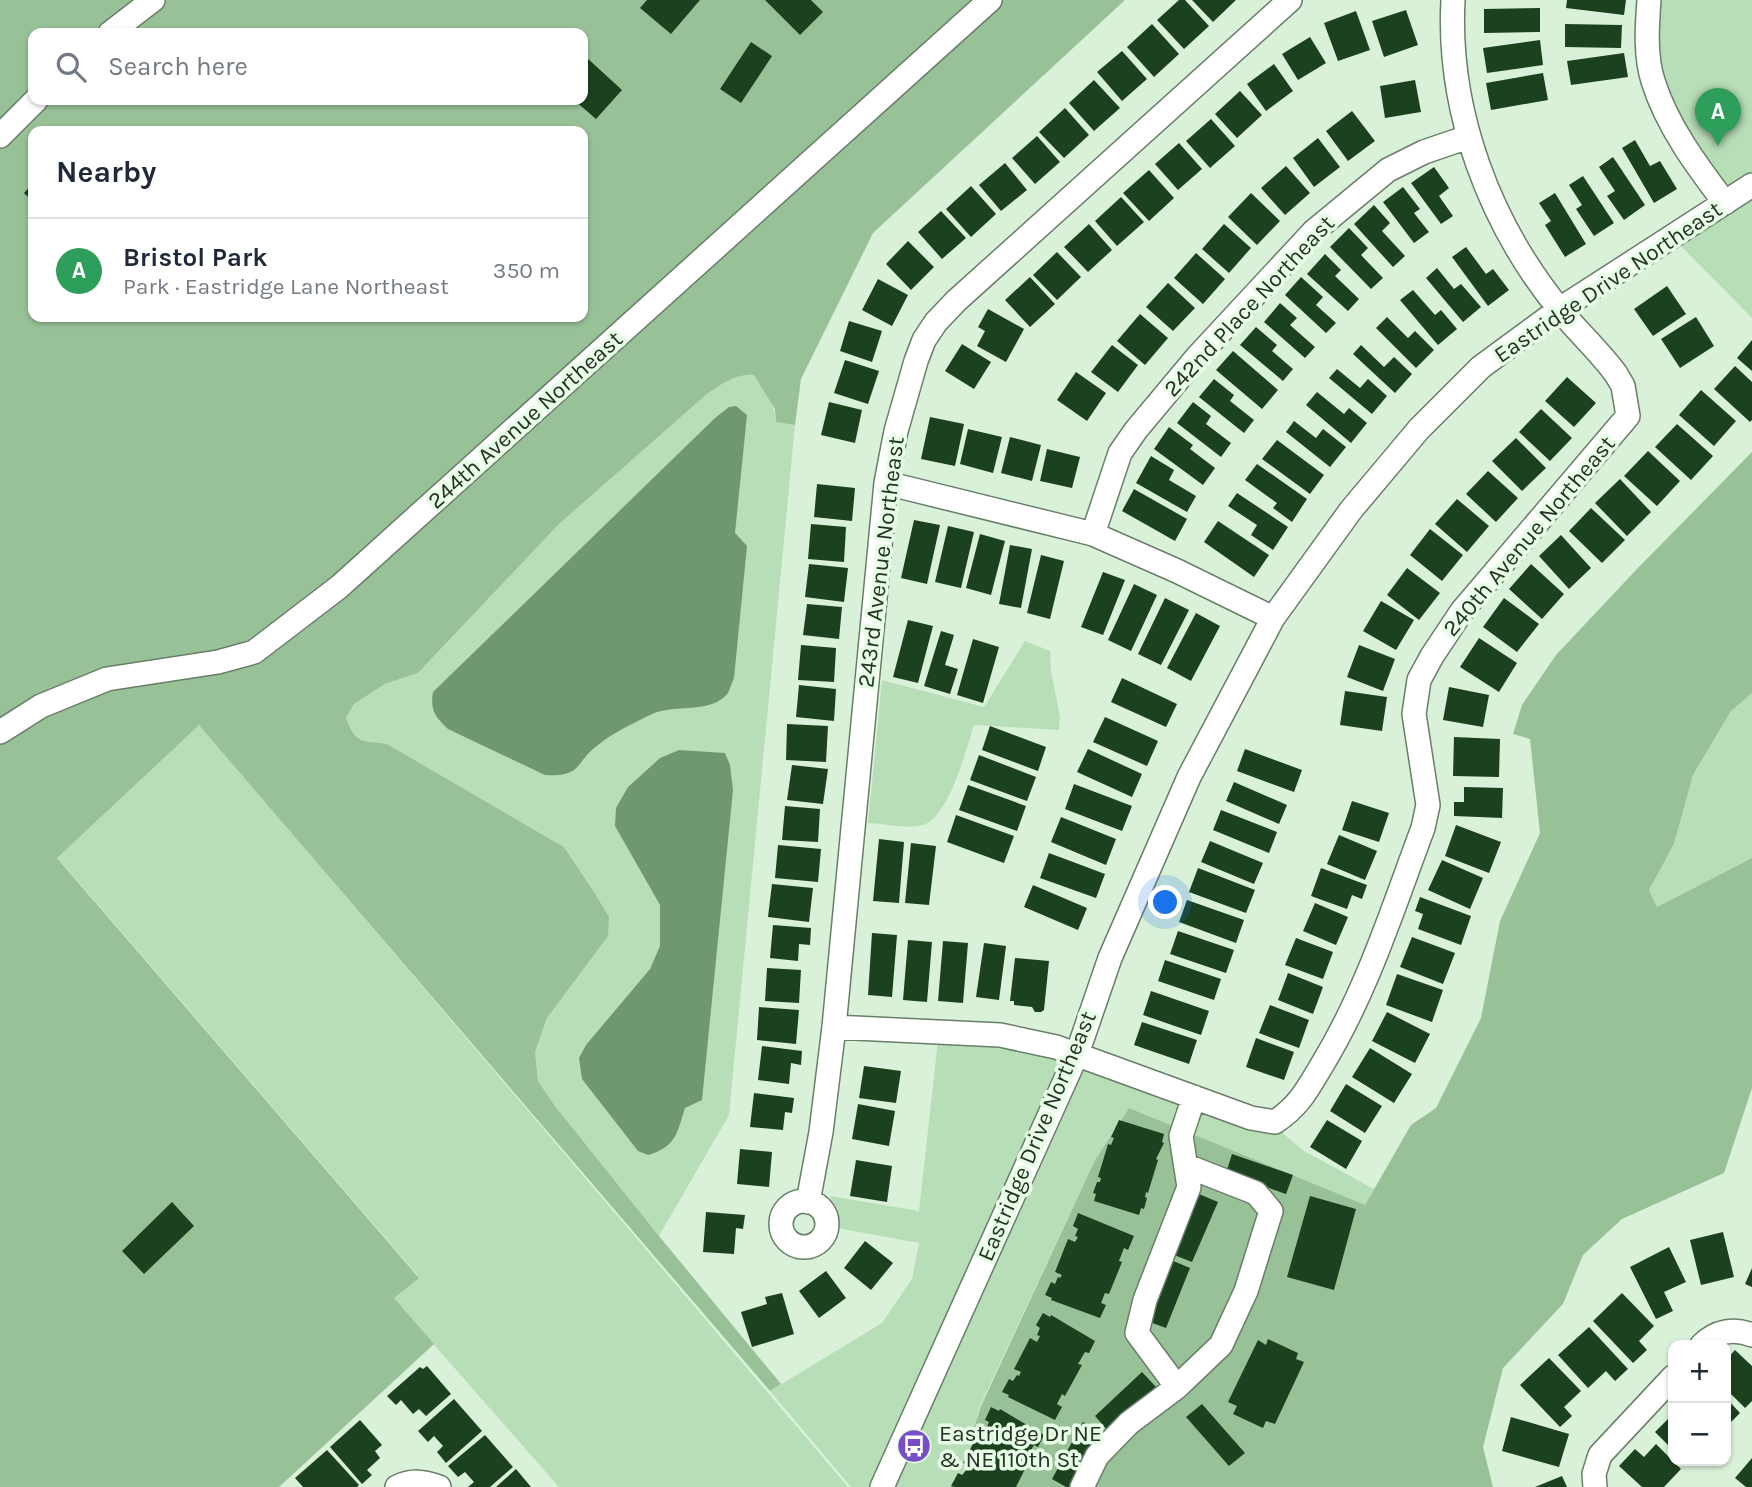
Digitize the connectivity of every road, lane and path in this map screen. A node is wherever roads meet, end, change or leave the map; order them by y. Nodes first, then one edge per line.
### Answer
1 (153, 0) edge
2 (990, 0) edge
3 (1290, 0) edge
4 (1453, 0) edge
5 (1649, 0) edge
6 (117, 28) edge
7 (31, 105) edge
8 (0, 136) edge
9 (1468, 137) junction
10 (1752, 186) edge
11 (1725, 203) junction
12 (1560, 309) junction
13 (886, 483) junction
14 (1093, 534) junction
15 (1273, 618) junction
16 (0, 732) edge
17 (834, 1027) junction
18 (1077, 1054) junction
19 (1194, 1097) junction
20 (1187, 1166) junction
21 (808, 1202) dead end
22 (1752, 1335) edge
23 (1710, 1340) edge
24 (1668, 1382) edge
25 (1177, 1387) junction
26 (1595, 1484) edge
27 (886, 1485) edge
28 (397, 1487) edge
29 (439, 1487) edge
30 (1082, 1487) edge

1 - 6 street
2 - 16 street, 244th Avenue Northeast
3 - 13 street, 243rd Avenue Northeast
4 - 9 street
5 - 11 street
7 - 8 street
9 - 12 street
9 - 14 street, 242nd Place Northeast
10 - 11 street, Eastridge Drive Northeast
11 - 12 street, Eastridge Drive Northeast
12 - 15 street, Eastridge Drive Northeast
12 - 19 street, 240th Avenue Northeast
13 - 14 street
13 - 17 street, 243rd Avenue Northeast
14 - 15 street
15 - 18 street, Eastridge Drive Northeast
17 - 18 street
17 - 21 street, 243rd Avenue Northeast
18 - 19 street
18 - 27 street, Eastridge Drive Northeast
19 - 20 street
20 - 25 street
20 - 25 street
22 - 23 street
24 - 26 street
25 - 30 street
28 - 29 street

